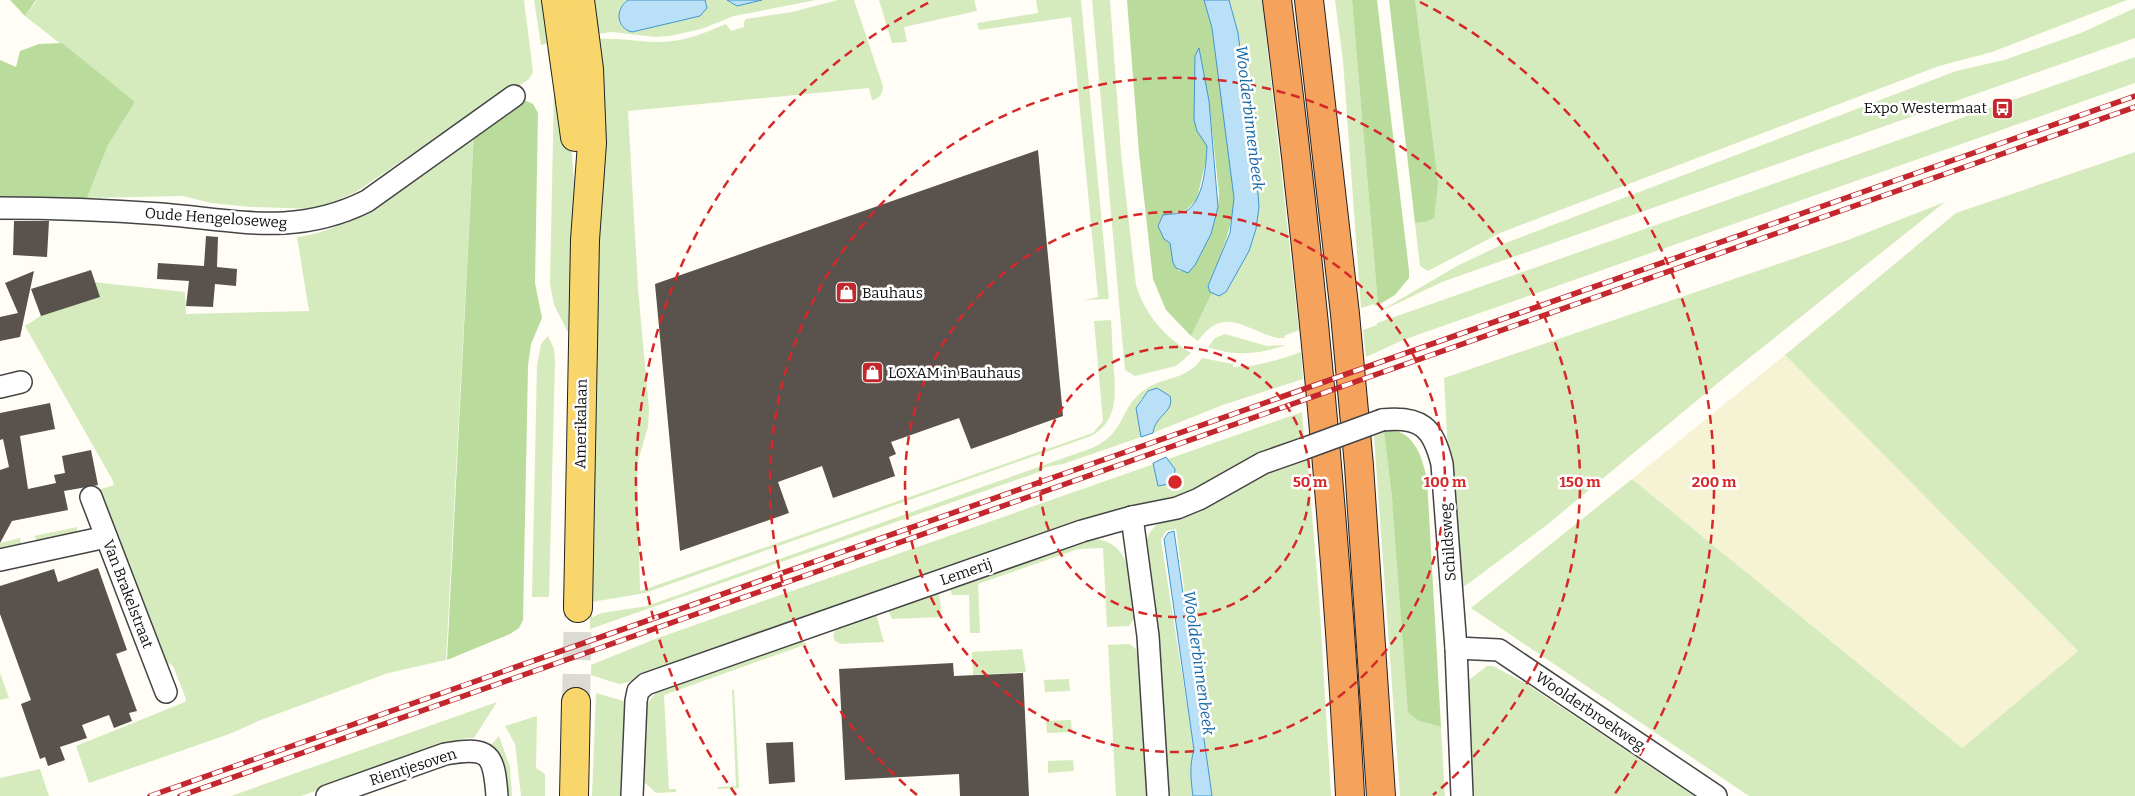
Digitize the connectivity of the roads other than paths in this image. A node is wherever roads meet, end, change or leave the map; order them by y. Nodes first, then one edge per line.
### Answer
1 (556, 0) edge
2 (580, 0) edge
3 (1277, 0) edge
4 (1309, 0) edge
5 (514, 96) dead end
6 (0, 208) edge
7 (585, 240) junction
8 (21, 382) dead end
9 (0, 387) edge
10 (91, 497) dead end
11 (1132, 517) junction
12 (106, 537) junction
13 (0, 560) edge
14 (578, 608) tunnel mouth
15 (1456, 648) junction
16 (166, 692) dead end
17 (576, 702) tunnel mouth
18 (327, 796) edge
19 (498, 796) edge
20 (574, 796) edge
21 (632, 796) edge
22 (1158, 796) edge
23 (1350, 796) edge
24 (1380, 796) edge
25 (1462, 796) edge
26 (1716, 796) edge

1 - 7 main road, Amerikalaan
2 - 7 main road, Amerikalaan
3 - 23 highway
4 - 24 highway
5 - 6 street, Oude Hengeloseweg
7 - 14 main road, Amerikalaan
8 - 9 street
10 - 12 street, Van Brakelstraat
11 - 15 street, Schildsweg, bridge
11 - 21 street, Lemerij
11 - 22 street
12 - 13 street
12 - 16 street, Van Brakelstraat
15 - 25 street, Schildsweg
15 - 26 street, Woolderbroekweg
17 - 20 main road
18 - 19 street, Rientjesoven

